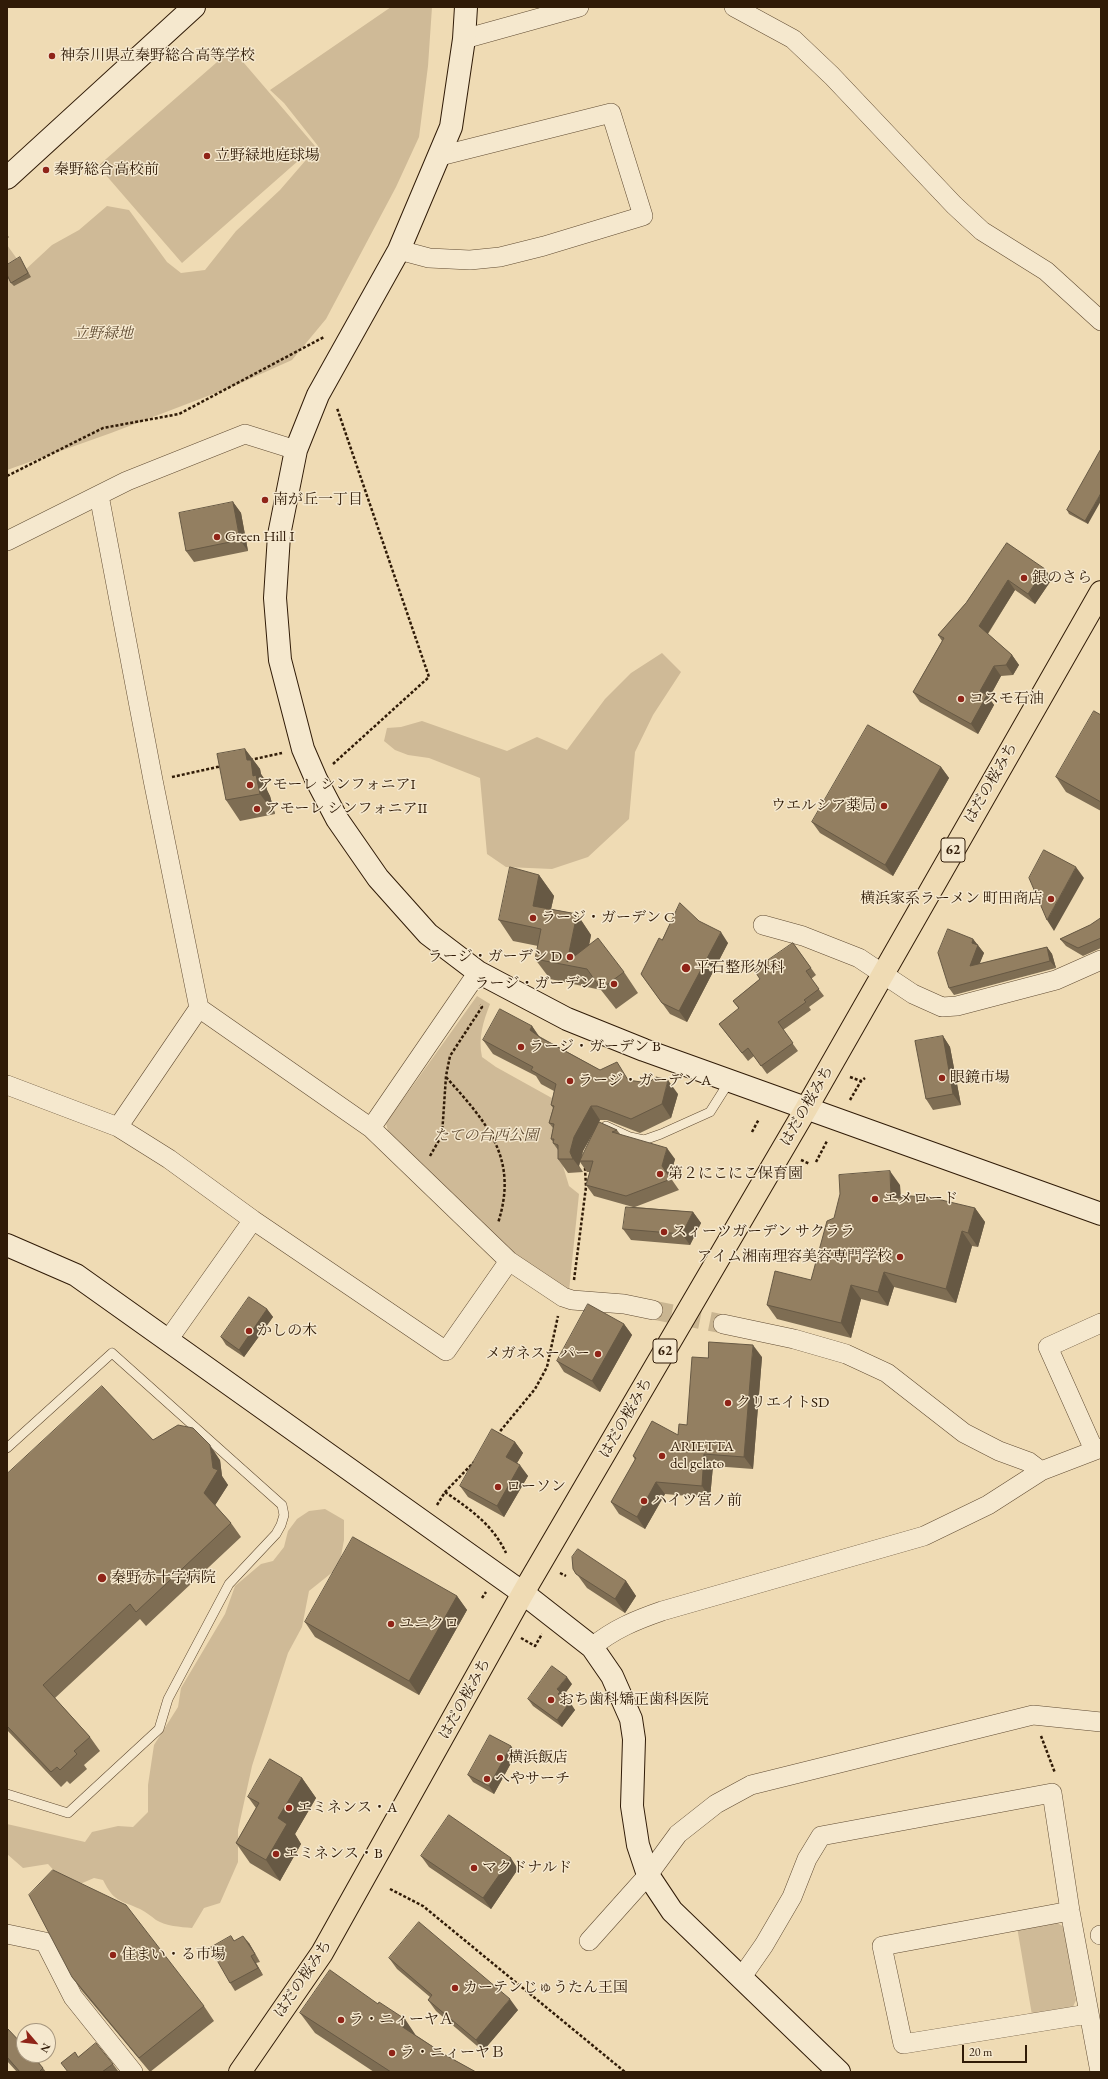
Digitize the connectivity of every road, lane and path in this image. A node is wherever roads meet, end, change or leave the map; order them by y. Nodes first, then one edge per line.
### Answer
1 (194, 7) edge
2 (466, 7) edge
3 (579, 7) edge
4 (734, 7) edge
5 (464, 39) junction
6 (440, 156) junction
7 (7, 178) edge
8 (399, 250) junction
9 (1101, 321) edge
10 (328, 335) dead end
11 (318, 395) junction
12 (296, 450) junction
13 (7, 476) edge
14 (100, 495) junction
15 (7, 541) edge
16 (1101, 592) edge
17 (285, 752) dead end
18 (249, 760) edge
19 (227, 765) edge
20 (316, 779) junction
21 (153, 780) junction
22 (763, 925) dead end
23 (1101, 960) edge
24 (478, 972) junction
25 (882, 973) junction
26 (463, 994) junction
27 (199, 1008) junction
28 (446, 1076) junction
29 (848, 1076) dead end
30 (865, 1078) dead end
31 (861, 1081) junction
32 (730, 1082) junction
33 (7, 1084) edge
34 (850, 1100) dead end
35 (806, 1109) junction
36 (759, 1119) dead end
37 (118, 1127) junction
38 (370, 1128) junction
39 (752, 1132) dead end
40 (598, 1136) edge
41 (827, 1141) dead end
42 (431, 1155) dead end
43 (816, 1162) dead end
44 (585, 1167) edge
45 (1101, 1214) edge
46 (253, 1220) junction
47 (496, 1228) dead end
48 (7, 1245) edge
49 (509, 1261) junction
50 (568, 1290) junction
51 (653, 1310) tunnel mouth
52 (1101, 1322) edge
53 (723, 1324) tunnel mouth
54 (168, 1340) junction
55 (492, 1441) edge
56 (7, 1448) edge
57 (1097, 1449) edge
58 (478, 1458) edge
59 (1041, 1471) junction
60 (445, 1492) junction
61 (440, 1502) dead end
62 (507, 1555) dead end
63 (523, 1593) junction
64 (543, 1632) dead end
65 (521, 1638) dead end
66 (592, 1647) junction
67 (1033, 1715) junction
68 (1101, 1722) edge
69 (1056, 1775) dead end
70 (7, 1794) edge
71 (648, 1875) junction
72 (390, 1889) dead end
73 (1070, 1911) junction
74 (7, 1934) edge
75 (589, 1941) dead end
76 (741, 1978) junction
77 (1093, 2022) edge
78 (132, 2072) edge
79 (240, 2072) edge
80 (625, 2072) edge
81 (839, 2072) edge
82 (1100, 2072) edge

1 - 7 street
2 - 5 street
3 - 5 street
4 - 9 street
5 - 6 street
6 - 8 street
6 - 8 street
8 - 11 street
10 - 13 path
11 - 12 street
11 - 20 path
12 - 14 street
12 - 20 street
14 - 15 street
14 - 21 street
16 - 25 main road, はだの桜みち / 62
17 - 18 path
19 - 21 path
20 - 24 street
21 - 27 street
22 - 25 street
23 - 25 street
24 - 26 street
24 - 32 street
25 - 35 main road, はだの桜みち / 62
26 - 28 path
26 - 38 street
27 - 37 street
27 - 38 street
28 - 42 path
28 - 47 path
29 - 31 path, はだの桜みち
30 - 31 path
31 - 34 path
32 - 35 street
32 - 40 lane
33 - 37 street
35 - 45 street
35 - 63 main road, はだの桜みち / 62
36 - 39 path
37 - 46 street
38 - 49 street
41 - 43 path
44 - 50 path
46 - 49 street
46 - 54 street
48 - 54 street
49 - 50 street
50 - 51 street
50 - 55 path
52 - 57 street
53 - 59 street
54 - 63 street
56 - 70 lane
57 - 59 street
58 - 60 path
59 - 66 street
60 - 61 path
60 - 62 path
63 - 66 street
63 - 79 main road, はだの桜みち / 62
64 - 65 path
66 - 71 street
67 - 68 street
67 - 69 path
67 - 71 street
71 - 75 street
71 - 76 street
72 - 80 path
73 - 76 street
73 - 77 street
73 - 77 street
74 - 78 street
76 - 81 street
77 - 82 street

